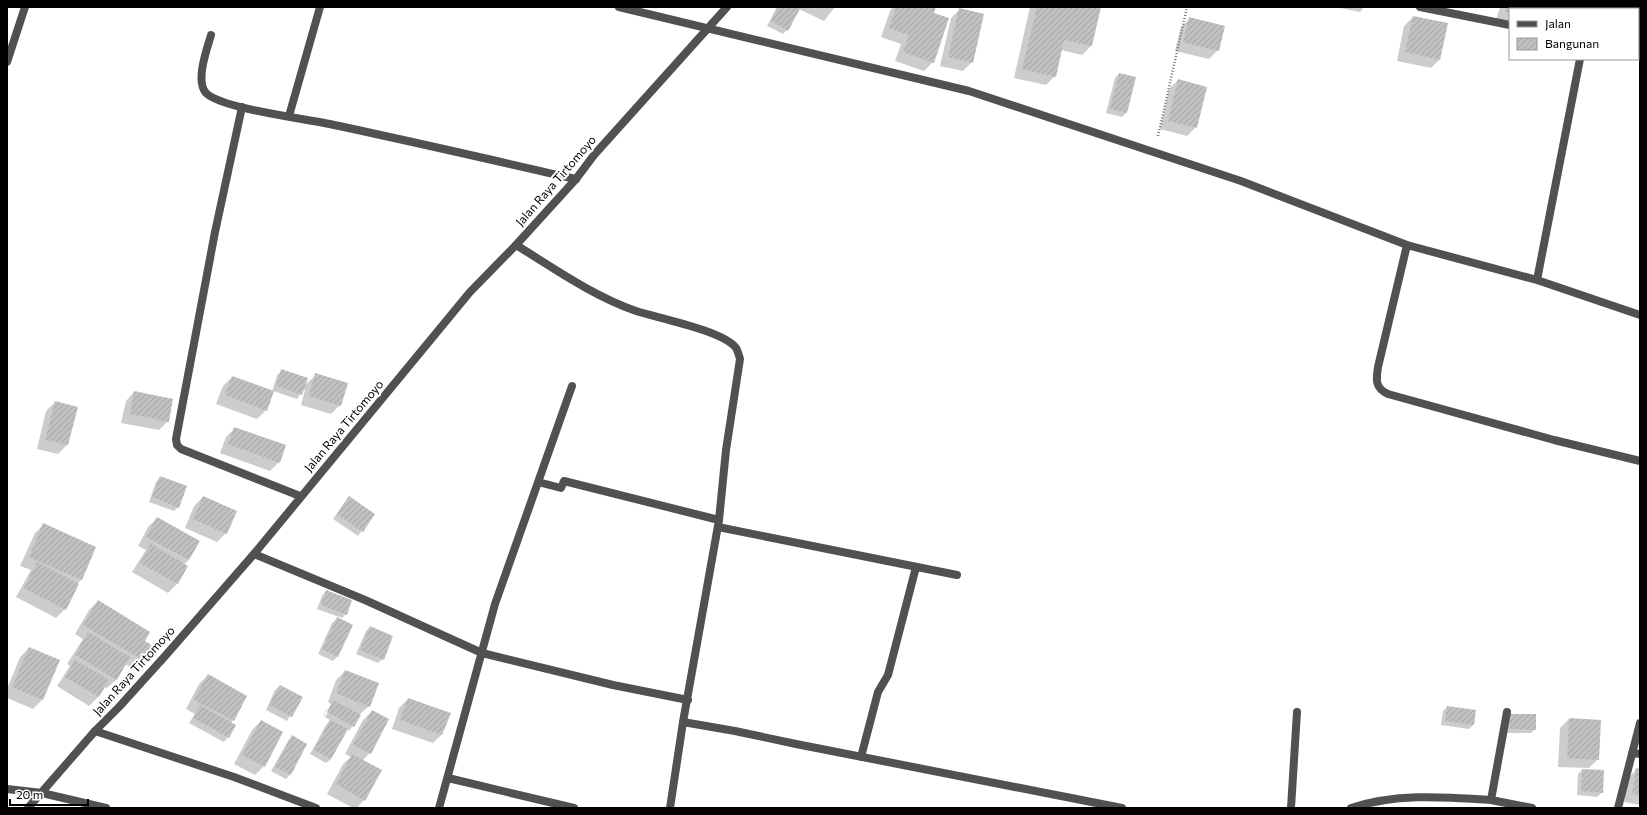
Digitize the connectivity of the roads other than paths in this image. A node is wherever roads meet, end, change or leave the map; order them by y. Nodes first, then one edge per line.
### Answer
1 (25, 7) edge
2 (320, 7) edge
3 (619, 7) edge
4 (727, 7) edge
5 (1420, 7) edge
6 (1509, 25) edge
7 (707, 29) junction
8 (211, 35) dead end
9 (1580, 60) edge
10 (7, 62) edge
11 (242, 107) junction
12 (289, 116) junction
13 (576, 179) junction
14 (516, 245) junction
15 (1407, 245) junction
16 (1537, 280) junction
17 (1640, 315) edge
18 (572, 386) dead end
19 (1640, 461) edge
20 (538, 482) junction
21 (300, 496) junction
22 (719, 523) junction
23 (254, 554) junction
24 (916, 567) junction
25 (957, 575) dead end
26 (482, 653) junction
27 (688, 700) junction
28 (1297, 712) dead end
29 (1506, 712) dead end
30 (683, 722) junction
31 (1640, 723) edge
32 (95, 731) junction
33 (1636, 753) edge
34 (861, 757) junction
35 (448, 778) junction
36 (7, 789) edge
37 (42, 793) junction
38 (1492, 800) junction
39 (28, 808) edge
40 (106, 808) edge
41 (316, 808) edge
42 (439, 808) edge
43 (574, 808) edge
44 (670, 808) edge
45 (1122, 808) edge
46 (1291, 808) edge
47 (1351, 808) edge
48 (1532, 808) edge
49 (1618, 808) edge

1 - 10 street
2 - 12 street
3 - 7 street
4 - 7 street, Jalan Raya Tirtomoyo
5 - 6 street
7 - 13 street, Jalan Raya Tirtomoyo
7 - 15 street
8 - 11 street
9 - 16 street
11 - 12 street
11 - 21 street
12 - 13 street
13 - 14 street, Jalan Raya Tirtomoyo
14 - 21 street, Jalan Raya Tirtomoyo
14 - 22 street
15 - 16 street
15 - 19 street
16 - 17 street
18 - 20 street
20 - 22 street
20 - 26 street
21 - 23 street, Jalan Raya Tirtomoyo
22 - 24 street
22 - 27 street
23 - 26 street
23 - 32 street, Jalan Raya Tirtomoyo
24 - 25 street
24 - 34 street
26 - 27 street
26 - 35 street
27 - 30 street
28 - 46 street
29 - 38 street
30 - 34 street
30 - 44 street
31 - 33 street
32 - 37 street, Jalan Raya Tirtomoyo
32 - 41 street
33 - 49 street
34 - 45 street
35 - 42 street
35 - 43 street
36 - 37 street
37 - 39 street, Jalan Raya Tirtomoyo
37 - 40 street
38 - 47 street
38 - 48 street

